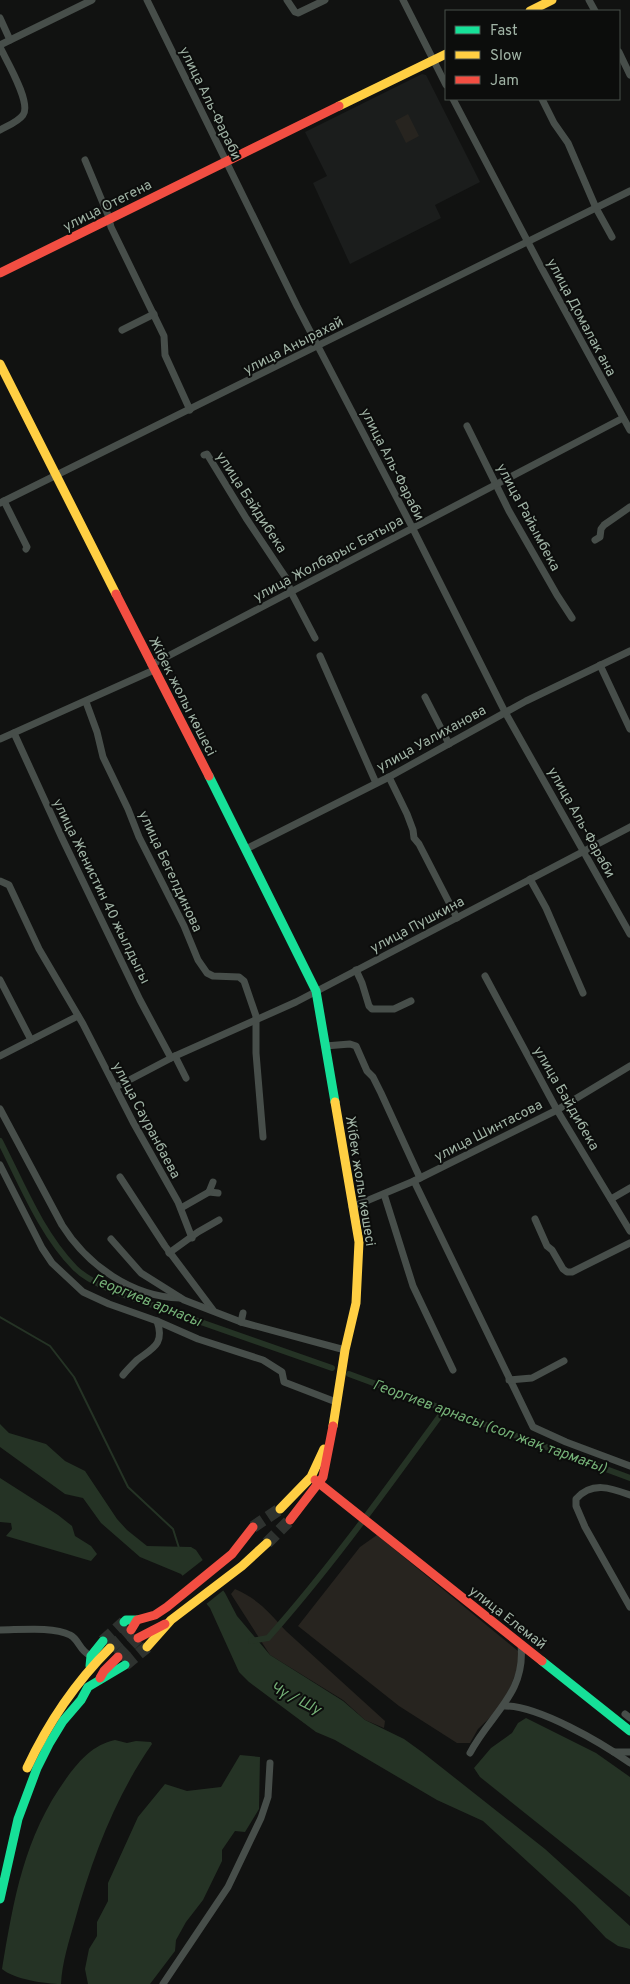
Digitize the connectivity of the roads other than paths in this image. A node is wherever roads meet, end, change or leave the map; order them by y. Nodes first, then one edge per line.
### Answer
1 (92, 0) edge
2 (147, 0) edge
3 (287, 0) edge
4 (325, 0) edge
5 (403, 0) edge
6 (552, 0) edge
7 (535, 10) edge
8 (0, 18) edge
9 (10, 40) junction
10 (0, 46) edge
11 (445, 54) edge
12 (620, 54) edge
13 (434, 60) junction
14 (630, 75) edge
15 (445, 83) edge
16 (454, 100) edge
17 (542, 100) edge
18 (0, 130) edge
19 (85, 160) dead end
20 (226, 161) junction
21 (630, 191) edge
22 (596, 208) junction
23 (109, 221) junction
24 (612, 237) dead end
25 (528, 242) junction
26 (0, 274) edge
27 (154, 314) junction
28 (122, 330) dead end
29 (318, 346) junction
30 (0, 364) edge
31 (190, 410) junction
32 (623, 418) junction
33 (467, 426) dead end
34 (630, 430) edge
35 (204, 455) dead end
36 (56, 475) junction
37 (496, 486) junction
38 (2, 502) edge
39 (630, 507) edge
40 (412, 527) junction
41 (596, 540) dead end
42 (26, 549) dead end
43 (291, 592) junction
44 (572, 618) dead end
45 (315, 638) dead end
46 (630, 651) edge
47 (320, 656) dead end
48 (600, 665) junction
49 (153, 667) junction
50 (425, 697) dead end
51 (86, 702) junction
52 (505, 712) junction
53 (630, 729) edge
54 (14, 733) junction
55 (0, 739) edge
56 (449, 744) junction
57 (389, 777) junction
58 (376, 783) junction
59 (630, 827) edge
60 (246, 850) junction
61 (585, 851) junction
62 (530, 879) junction
63 (0, 881) edge
64 (457, 918) junction
65 (630, 934) edge
66 (356, 970) junction
67 (485, 976) dead end
68 (0, 980) edge
69 (316, 992) junction
70 (583, 993) dead end
71 (411, 1000) dead end
72 (78, 1016) junction
73 (255, 1021) junction
74 (31, 1040) junction
75 (325, 1046) junction
76 (0, 1056) edge
77 (173, 1057) junction
78 (630, 1066) edge
79 (186, 1078) dead end
80 (116, 1087) junction
81 (0, 1109) edge
82 (557, 1110) junction
83 (263, 1137) dead end
84 (0, 1165) edge
85 (120, 1177) dead end
86 (417, 1179) junction
87 (213, 1182) dead end
88 (630, 1188) edge
89 (209, 1192) junction
90 (218, 1193) dead end
91 (384, 1194) junction
92 (611, 1199) junction
93 (352, 1207) junction
94 (181, 1208) junction
95 (535, 1219) dead end
96 (219, 1220) dead end
97 (630, 1231) edge
98 (192, 1238) junction
99 (111, 1240) dead end
100 (630, 1243) edge
101 (170, 1253) junction
102 (180, 1298) junction
103 (214, 1310) junction
104 (243, 1313) dead end
105 (157, 1321) junction
106 (240, 1322) junction
107 (345, 1350) junction
108 (564, 1362) dead end
109 (453, 1370) dead end
110 (123, 1375) dead end
111 (509, 1380) junction
112 (336, 1402) junction
113 (630, 1466) edge
114 (315, 1480) junction
115 (630, 1495) edge
116 (280, 1509) tunnel mouth
117 (290, 1520) tunnel mouth
118 (253, 1527) tunnel mouth
119 (267, 1543) tunnel mouth
120 (630, 1607) edge
121 (139, 1620) junction
122 (171, 1620) junction
123 (124, 1622) tunnel mouth
124 (0, 1630) edge
125 (131, 1630) tunnel mouth
126 (138, 1638) tunnel mouth
127 (103, 1641) tunnel mouth
128 (522, 1644) junction
129 (147, 1647) tunnel mouth
130 (110, 1648) tunnel mouth
131 (91, 1656) junction
132 (118, 1657) tunnel mouth
133 (125, 1665) tunnel mouth
134 (90, 1669) junction
135 (98, 1680) junction
136 (66, 1701) junction
137 (505, 1706) junction
138 (74, 1708) junction
139 (630, 1731) edge
140 (614, 1752) junction
141 (630, 1752) edge
142 (470, 1754) dead end
143 (629, 1761) edge
144 (270, 1763) dead end
145 (0, 1861) edge
146 (0, 1899) edge
147 (164, 1984) edge

1 - 9 street
2 - 20 street, улица Аль-Фараби
3 - 4 street
5 - 13 street
6 - 7 main road
8 - 9 street
9 - 10 street
10 - 18 street
11 - 13 main road, улица Отегена
12 - 14 street
13 - 15 street
13 - 20 main road, улица Отегена
16 - 25 street, улица Домалак ана
17 - 22 street
19 - 23 street
20 - 23 main road, улица Отегена
20 - 29 street, улица Аль-Фараби
21 - 22 street, улица Анырахай
22 - 24 street
22 - 25 street, улица Анырахай
23 - 26 main road, улица Отегена
23 - 27 street
25 - 29 street, улица Анырахай
25 - 32 street, улица Домалак ана
27 - 28 street
27 - 31 street
29 - 31 street, улица Анырахай
29 - 40 street, улица Аль-Фараби
30 - 36 main road, Жібек жолы көшесі
31 - 36 street, улица Анырахай
32 - 34 street, улица Домалак ана
32 - 37 street, улица Жолбарыс Батыра
33 - 37 street, улица Райымбека
35 - 43 street, улица Байдибека
36 - 38 street, улица Анырахай
36 - 49 main road, Жібек жолы көшесі
37 - 40 street, улица Жолбарыс Батыра
37 - 44 street, улица Райымбека
38 - 42 street
39 - 41 street
40 - 43 street, улица Жолбарыс Батыра
40 - 52 street, улица Аль-Фараби
43 - 45 street, улица Байдибека
43 - 49 street, улица Жолбарыс Батыра
46 - 48 street, улица Уалиханова
47 - 58 street
48 - 52 street, улица Уалиханова
48 - 53 street
49 - 51 street, улица Жолбарыс Батыра
49 - 60 main road, Жібек жолы көшесі
50 - 56 street
51 - 54 street, улица Жолбарыс Батыра
51 - 73 street, улица Бегелдинова
52 - 56 street, улица Уалиханова
52 - 61 street, улица Аль-Фараби
54 - 55 street, улица Жолбарыс Батыра
54 - 77 street, улица Женистин 40 жылдыгы
56 - 57 street, улица Уалиханова
57 - 58 street, улица Уалиханова
57 - 64 street
58 - 60 street, улица Уалиханова
59 - 61 street, улица Пушкина
60 - 69 main road, Жібек жолы көшесі
61 - 62 street, улица Пушкина
61 - 65 street, улица Аль-Фараби
62 - 64 street, улица Пушкина
62 - 70 street
63 - 72 street, улица Сауранбаева
64 - 66 street, улица Пушкина
66 - 69 street, улица Пушкина
66 - 71 street
67 - 82 street, улица Байдибека
68 - 74 street
69 - 73 street, улица Пушкина
69 - 75 main road, Жібек жолы көшесі
72 - 74 street
72 - 80 street, улица Сауранбаева
73 - 77 street, улица Пушкина
73 - 83 street
74 - 76 street
75 - 86 street
75 - 93 main road, Жібек жолы көшесі
77 - 79 street, улица Женистин 40 жылдыгы
77 - 80 street, улица Пушкина
78 - 82 street, улица Шинтасова
80 - 94 street, улица Сауранбаева
81 - 102 street
82 - 86 street, улица Шинтасова
82 - 92 street, улица Байдибека
84 - 105 street
85 - 101 street
86 - 91 street, улица Шинтасова
86 - 111 street
87 - 89 street
88 - 92 street
89 - 90 street
89 - 94 street
91 - 93 street, улица Шинтасова
91 - 109 street, Жібек жолы көшесі
92 - 97 street, улица Байдибека
93 - 107 main road, Жібек жолы көшесі
94 - 98 street, улица Сауранбаева
95 - 100 street
96 - 98 street
98 - 101 street
99 - 102 street
101 - 103 street
102 - 103 street
103 - 106 street
104 - 106 street
105 - 110 street
105 - 112 street
106 - 107 street
107 - 112 main road, Жібек жолы көшесі
108 - 111 street
111 - 113 street
112 - 114 main road, Жібек жолы көшесі
114 - 116 main road
114 - 117 main road
114 - 128 main road, улица Елемай
115 - 120 street
118 - 121 main road
119 - 122 main road
121 - 123 main road
121 - 125 main road
122 - 126 main road
122 - 129 main road
124 - 131 street
127 - 131 main road
128 - 137 street
128 - 139 main road, улица Елемай
130 - 134 main road
131 - 134 main road
132 - 135 main road
133 - 135 main road
134 - 136 main road
135 - 138 main road
136 - 138 main road
136 - 145 main road
137 - 140 street
137 - 142 street
138 - 146 main road
140 - 141 street
140 - 143 street
144 - 147 street

